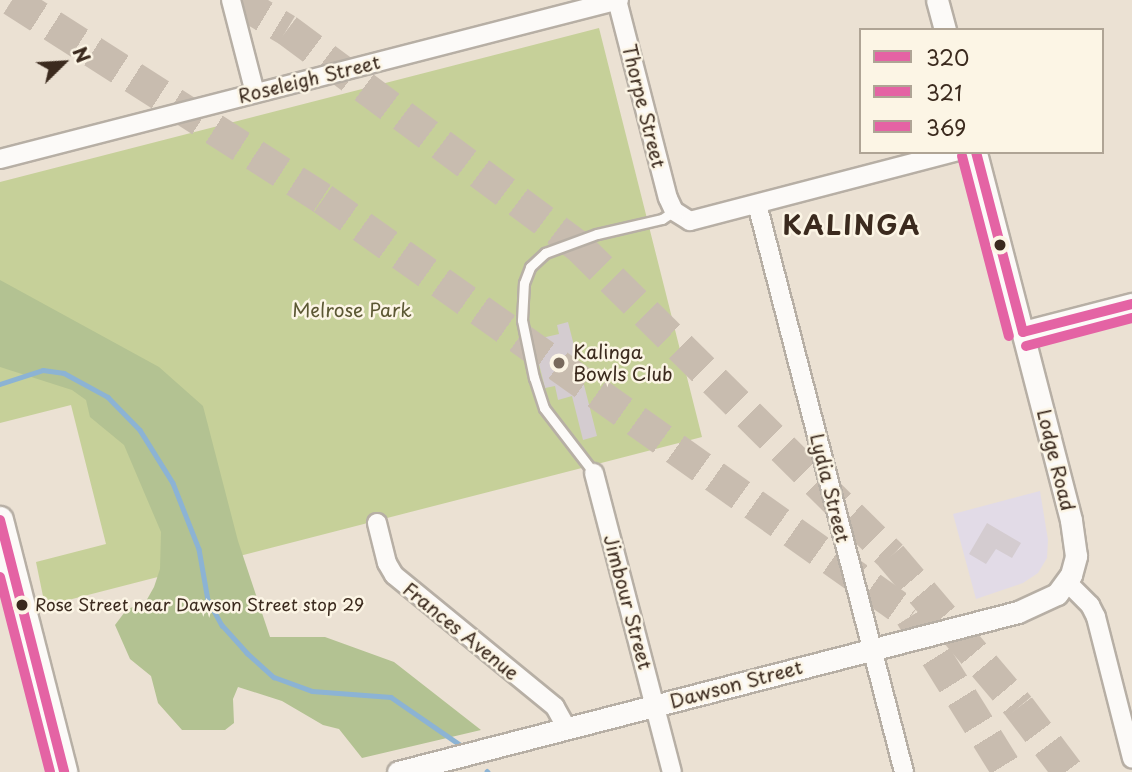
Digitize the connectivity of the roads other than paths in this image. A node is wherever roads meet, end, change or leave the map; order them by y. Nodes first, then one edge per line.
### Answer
1 (231, 0) edge
2 (618, 0) edge
3 (937, 0) edge
4 (944, 28) edge
5 (255, 93) junction
6 (948, 154) edge
7 (976, 154) edge
8 (0, 159) edge
9 (757, 204) junction
10 (674, 211) junction
11 (1132, 304) edge
12 (1023, 332) junction
13 (594, 473) joint
14 (0, 520) edge
15 (377, 523) dead end
16 (1067, 582) junction
17 (872, 649) junction
18 (654, 705) junction
19 (566, 727) junction
20 (1132, 758) edge
21 (64, 772) edge
22 (398, 772) edge
23 (672, 772) edge
24 (904, 772) edge

1 - 5 street
2 - 5 street, Roseleigh Street
2 - 10 street, Thorpe Street
3 - 4 street
5 - 8 street, Roseleigh Street
6 - 9 street
7 - 12 street, Lodge Road
9 - 10 street
9 - 17 street, Lydia Street
10 - 13 lane
11 - 12 street
12 - 16 street, Lodge Road
13 - 18 street, Jimbour Street
14 - 21 main road
15 - 19 street, Frances Avenue
16 - 17 street, Dawson Street
16 - 20 street
17 - 18 street, Dawson Street
17 - 24 street, Lydia Street
18 - 19 street, Dawson Street
18 - 23 street, Jimbour Street
19 - 22 street, Dawson Street

